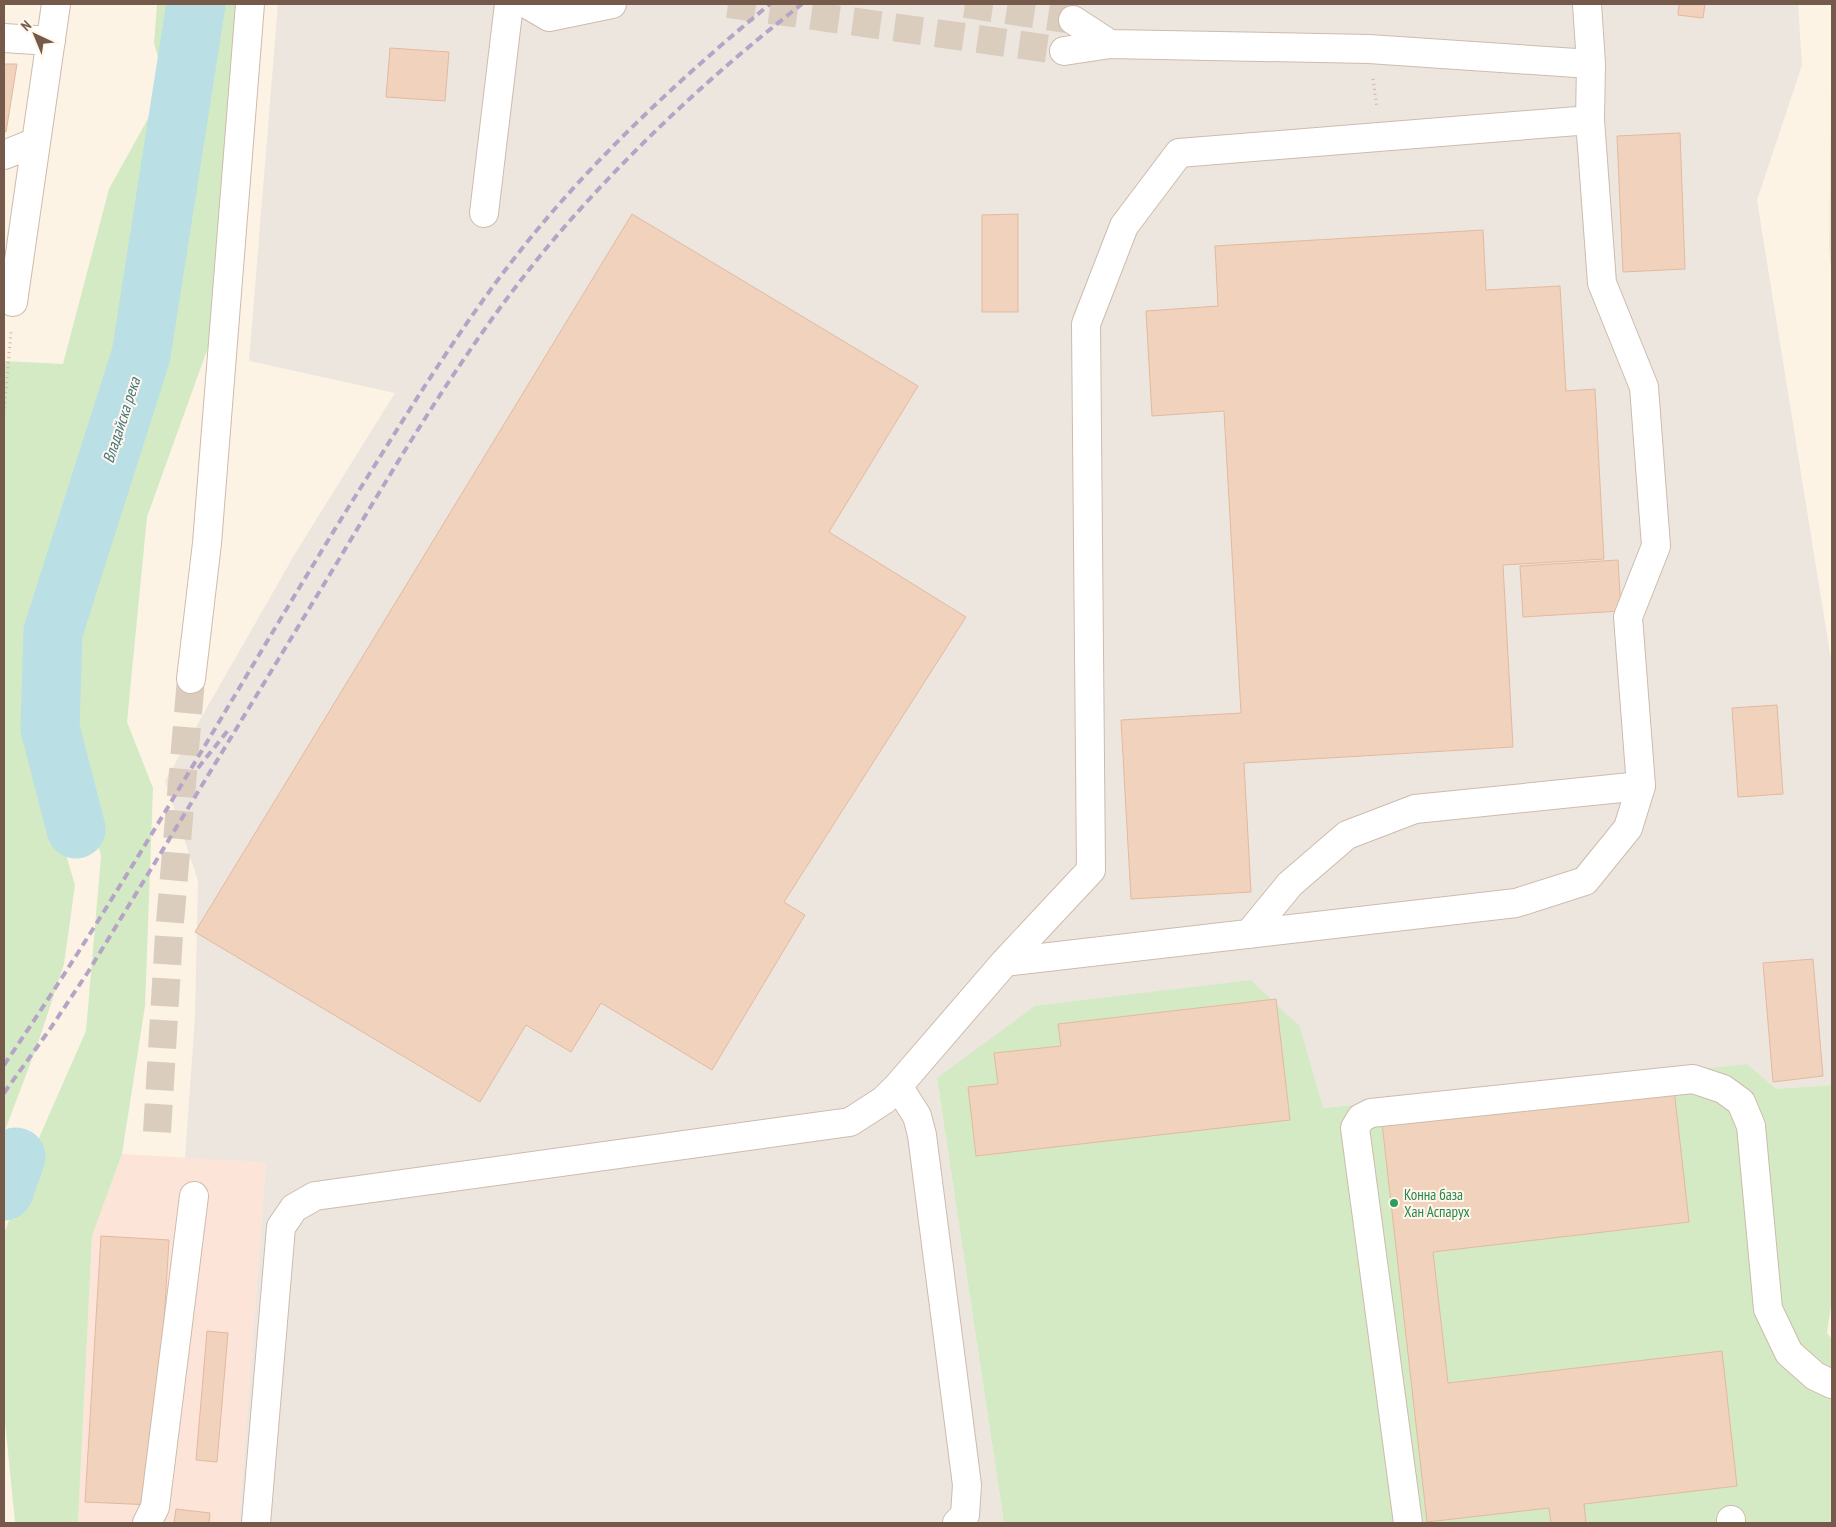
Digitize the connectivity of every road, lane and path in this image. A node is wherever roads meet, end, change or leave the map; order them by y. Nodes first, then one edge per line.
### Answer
1 (56, 4) edge
2 (250, 4) edge
3 (509, 4) edge
4 (527, 4) edge
5 (612, 4) edge
6 (1587, 4) edge
7 (1073, 20) tunnel mouth
8 (4, 38) edge
9 (51, 41) junction
10 (1110, 44) junction
11 (1369, 49) junction
12 (1064, 51) tunnel mouth
13 (1592, 64) junction
14 (1590, 120) junction
15 (1381, 137) junction
16 (36, 142) junction
17 (4, 155) edge
18 (484, 213) dead end
19 (14, 302) joint
20 (4, 413) edge
21 (191, 678) tunnel mouth
22 (1641, 786) junction
23 (1249, 934) junction
24 (1005, 962) junction
25 (898, 1086) junction
26 (194, 1196) dead end
27 (1832, 1384) edge
28 (147, 1523) edge
29 (256, 1523) edge
30 (957, 1523) edge
31 (1408, 1523) edge

1 - 9 lane
2 - 21 lane
3 - 18 lane
4 - 5 lane
6 - 13 lane
7 - 10 lane
8 - 9 lane
9 - 16 lane
10 - 11 lane
10 - 12 lane
11 - 13 lane
11 - 15 path
13 - 14 lane
14 - 15 lane
14 - 22 lane
15 - 24 lane
16 - 17 lane
16 - 19 lane
19 - 20 path
22 - 23 lane
22 - 23 lane
23 - 24 lane
24 - 25 lane
25 - 29 lane
25 - 30 lane
26 - 28 lane
27 - 31 lane

